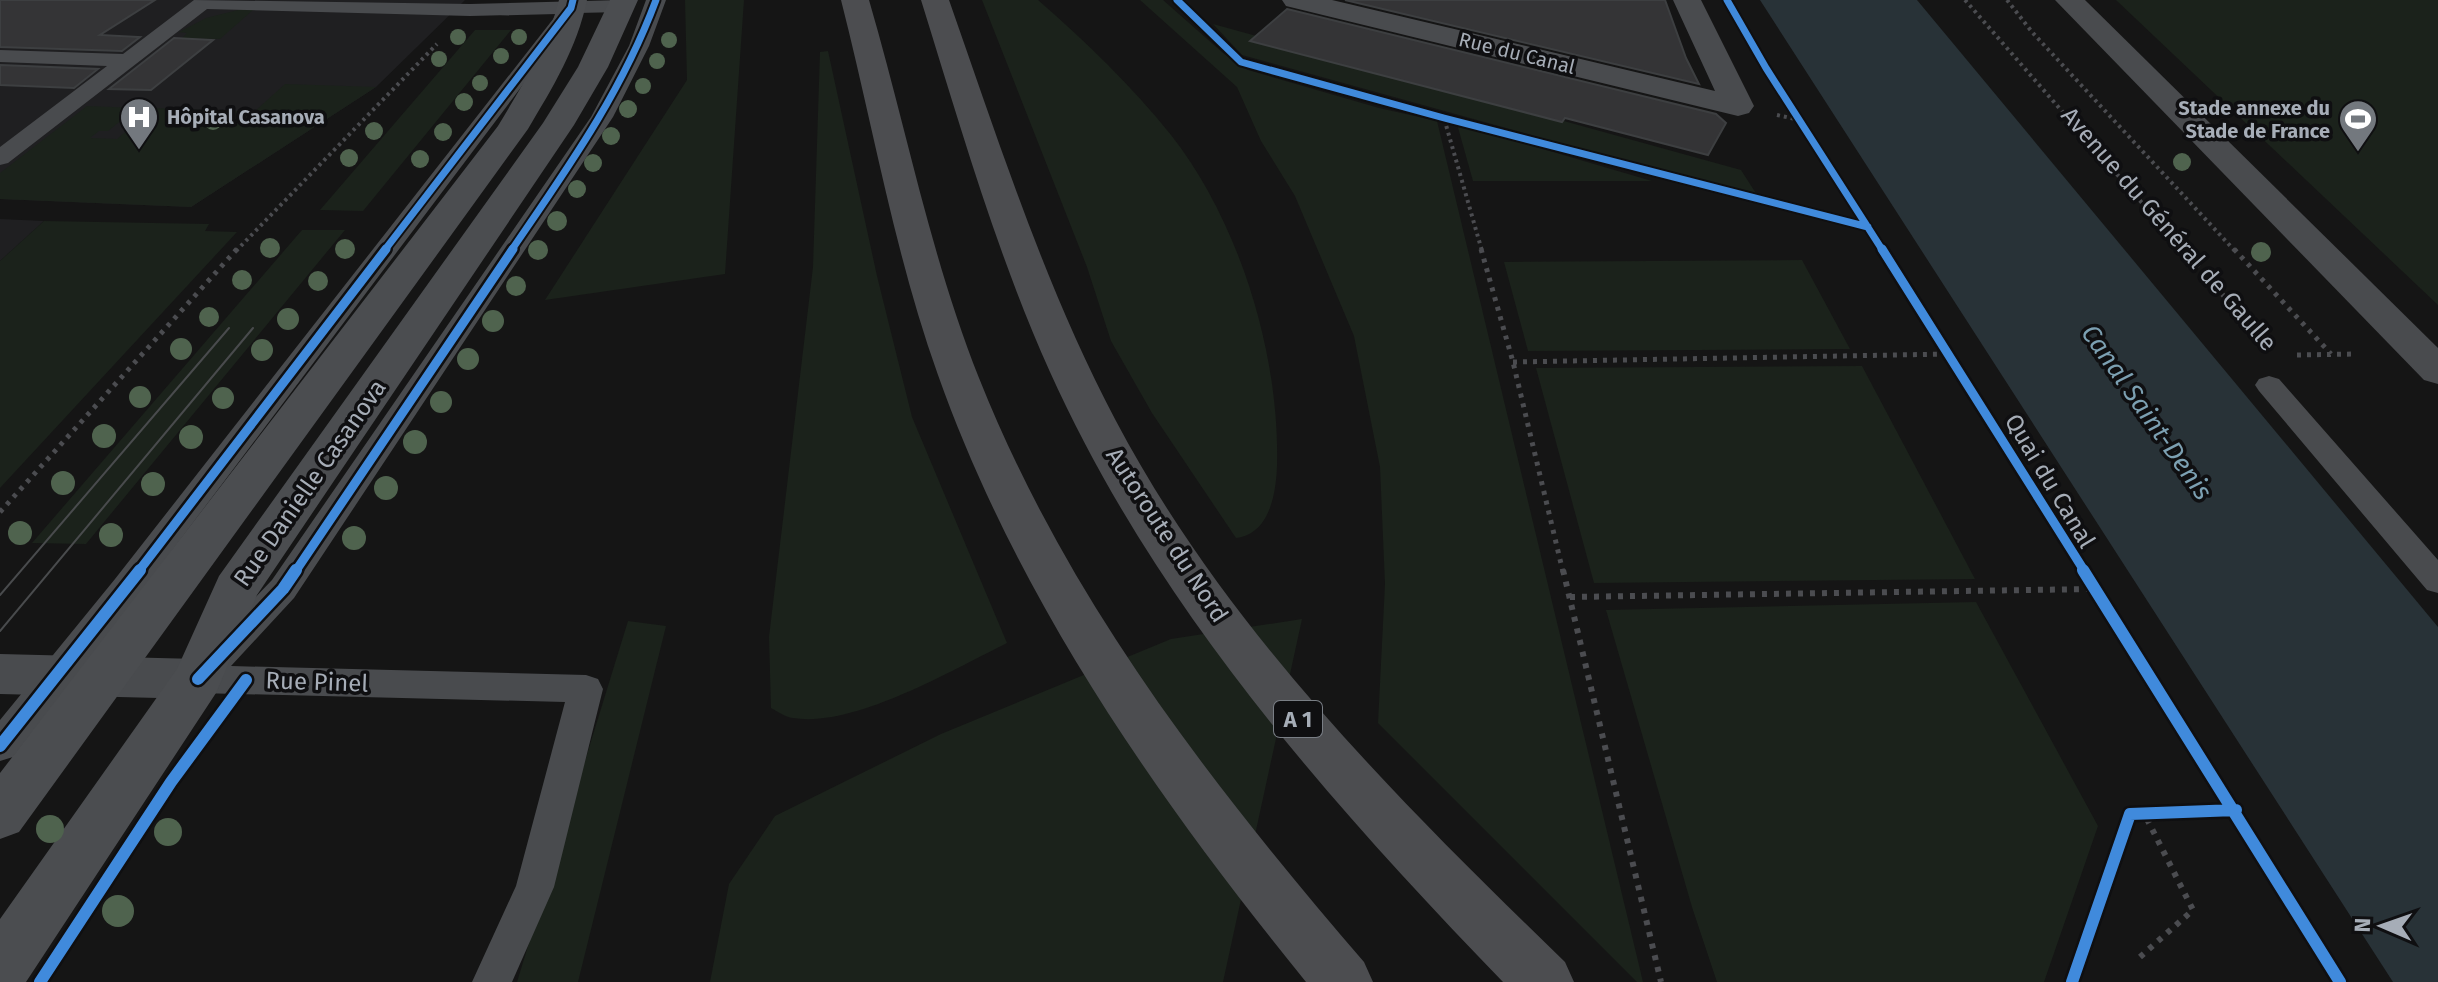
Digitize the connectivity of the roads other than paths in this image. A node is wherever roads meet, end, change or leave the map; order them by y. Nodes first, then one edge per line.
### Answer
1 (855, 0) edge
2 (935, 0) edge
3 (1296, 0) edge
4 (1687, 0) edge
5 (2069, 0) edge
6 (204, 2) edge
7 (634, 2) edge
8 (572, 4) edge
9 (0, 56) edge
10 (129, 60) junction
11 (0, 158) edge
12 (2428, 362) edge
13 (2269, 385) dead end
14 (2438, 581) edge
15 (0, 674) edge
16 (81, 676) junction
17 (198, 679) junction
18 (0, 746) edge
19 (0, 815) edge
20 (0, 969) edge
21 (492, 982) edge
22 (1343, 982) edge
23 (1544, 982) edge

1 - 22 highway
2 - 23 highway, Autoroute du Nord / A 1
3 - 4 street, Rue du Canal
5 - 12 street
6 - 8 lane
6 - 10 lane
7 - 8 lane
7 - 17 main road, Rue Danielle Casanova
8 - 16 main road, Rue Danielle Casanova
9 - 10 lane
10 - 11 lane
13 - 14 lane
15 - 16 street, Rue Pinel
16 - 17 street, Rue Pinel
16 - 18 lane
16 - 19 main road, Rue Danielle Casanova
17 - 20 main road, Rue Danielle Casanova
17 - 21 lane, Rue Pinel

